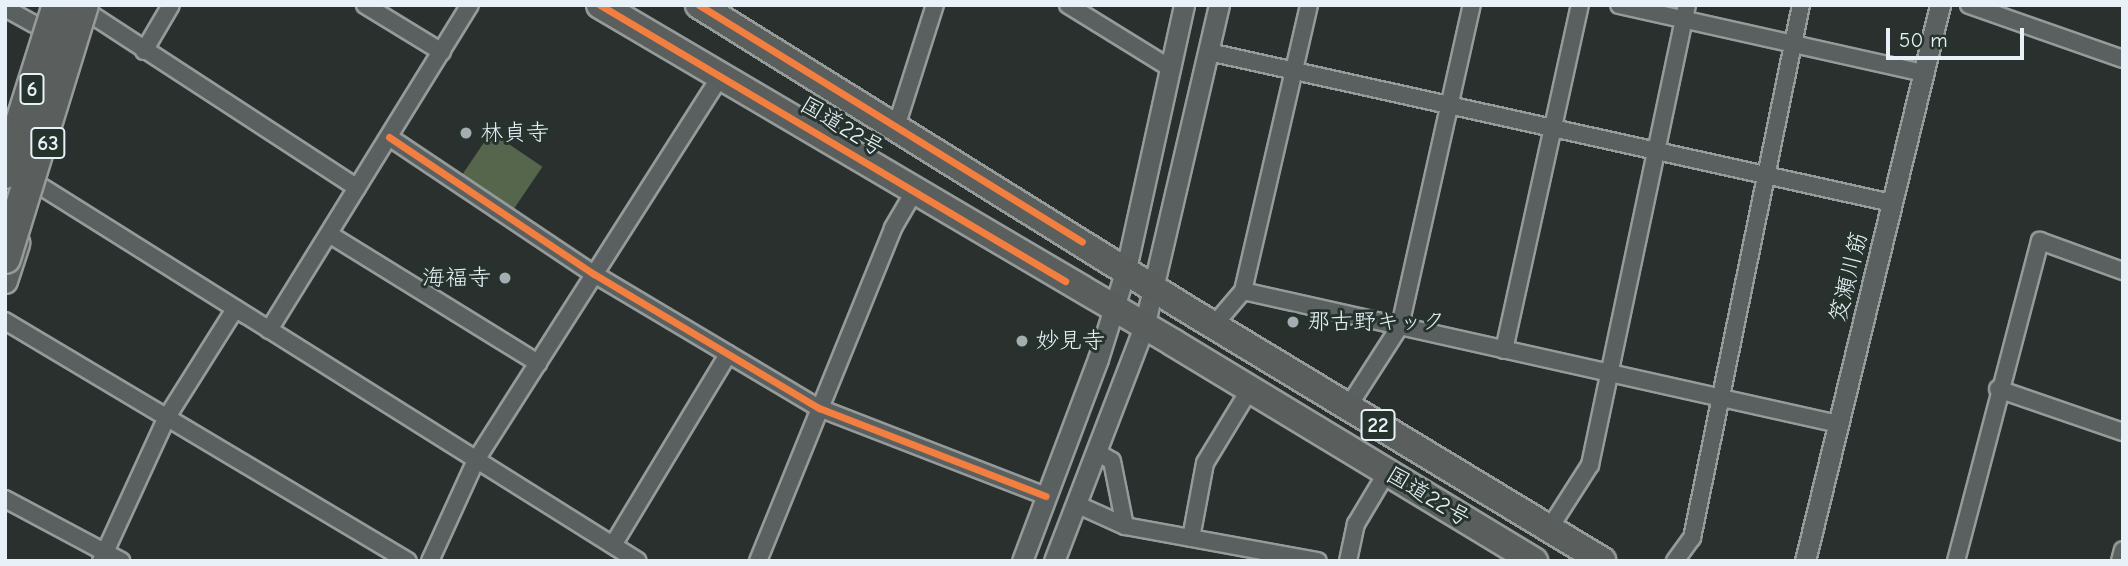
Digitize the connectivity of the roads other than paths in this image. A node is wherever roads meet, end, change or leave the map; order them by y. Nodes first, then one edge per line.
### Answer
1 (171, 5) edge
2 (365, 5) edge
3 (470, 5) edge
4 (600, 5) edge
5 (699, 5) edge
6 (936, 5) edge
7 (1068, 5) edge
8 (1184, 5) edge
9 (1219, 5) edge
10 (1309, 5) edge
11 (1472, 5) edge
12 (1580, 5) edge
13 (1619, 5) edge
14 (1801, 5) edge
15 (1940, 5) edge
16 (1969, 5) edge
17 (5, 8) edge
18 (88, 8) edge
19 (1685, 12) edge
20 (51, 13) edge
21 (1793, 44) junction
22 (144, 51) junction
23 (442, 52) junction
24 (1209, 52) junction
25 (2123, 59) edge
26 (1170, 68) junction
27 (1294, 71) junction
28 (1923, 73) junction
29 (720, 77) junction
30 (1450, 105) junction
31 (897, 127) junction
32 (1553, 128) junction
33 (389, 137) junction
34 (5, 150) edge
35 (1656, 150) junction
36 (5, 165) edge
37 (5, 173) edge
38 (1766, 175) junction
39 (36, 182) junction
40 (357, 188) junction
41 (914, 192) junction
42 (1892, 203) junction
43 (328, 234) junction
44 (5, 258) edge
45 (1126, 269) junction
46 (2123, 271) edge
47 (594, 274) junction
48 (5, 281) edge
49 (1155, 288) junction
50 (1243, 291) junction
51 (235, 309) junction
52 (1113, 309) junction
53 (5, 321) edge
54 (1214, 325) junction
55 (1400, 326) junction
56 (1144, 327) junction
57 (269, 330) junction
58 (1504, 349) junction
59 (728, 354) junction
60 (537, 363) junction
61 (1609, 373) junction
62 (1250, 389) junction
63 (1998, 389) junction
64 (1721, 398) junction
65 (1348, 407) junction
66 (820, 408) junction
67 (167, 417) junction
68 (1839, 424) junction
69 (2123, 432) edge
70 (1097, 452) junction
71 (476, 460) junction
72 (1387, 472) junction
73 (1046, 496) junction
74 (5, 499) edge
75 (1076, 503) junction
76 (1125, 526) junction
77 (1549, 529) junction
78 (1191, 538) junction
79 (612, 545) junction
80 (2123, 550) edge
81 (103, 556) edge
82 (121, 561) edge
83 (408, 561) edge
84 (430, 561) edge
85 (638, 561) edge
86 (758, 561) edge
87 (1022, 561) edge
88 (1055, 561) edge
89 (1318, 561) edge
90 (1348, 561) edge
91 (1534, 561) edge
92 (1602, 561) edge
93 (1675, 561) edge
94 (1805, 561) edge
95 (1956, 561) edge
96 (2120, 561) edge

1 - 22 street
2 - 23 street
3 - 23 street
4 - 29 highway, 国道22号 / 22
5 - 31 highway, 国道22号 / 22
6 - 31 street
7 - 26 street
8 - 26 street
9 - 24 street
10 - 27 street
11 - 30 street
12 - 32 street
13 - 19 street
14 - 21 street
15 - 28 street, 笈瀬川筋
16 - 25 street
17 - 20 street
18 - 22 street
18 - 39 main road, 63
18 - 44 highway, 6, bridge
19 - 21 street
19 - 35 street
20 - 34 main road, 63
20 - 37 highway, 6, bridge
21 - 28 street
21 - 38 street
22 - 40 street
23 - 33 street
24 - 27 street
24 - 49 street
26 - 45 street
27 - 30 street
27 - 50 street
28 - 42 street, 笈瀬川筋
29 - 41 highway, 国道22号 / 22
29 - 47 street
30 - 32 street
30 - 55 street
31 - 45 highway, 国道22号 / 22
32 - 35 street
32 - 58 street
33 - 40 street
33 - 47 street
35 - 38 street
35 - 61 street
36 - 39 street
38 - 42 street
38 - 64 street
39 - 48 main road, 63
39 - 51 street
40 - 43 street
41 - 52 highway, 国道22号 / 22
41 - 66 street
42 - 68 street, 笈瀬川筋
43 - 57 street
43 - 60 street
45 - 49 highway, 国道22号 / 22
45 - 52 street
46 - 63 street
47 - 59 street
47 - 60 street
49 - 54 highway, 国道22号 / 22
49 - 56 street
50 - 54 street
50 - 55 street
51 - 57 street
51 - 67 street
52 - 56 highway, 国道22号 / 22
52 - 73 street
53 - 67 street
54 - 65 highway, 国道22号 / 22
55 - 58 street
55 - 65 street
56 - 62 highway, 国道22号 / 22
56 - 70 street
57 - 71 street
58 - 61 street
59 - 66 street
59 - 79 street
60 - 71 street
61 - 64 street
61 - 77 street
62 - 72 highway, 国道22号 / 22
62 - 78 street
63 - 69 street
63 - 95 street
64 - 68 street
64 - 93 street
65 - 77 highway, 国道22号 / 22
66 - 73 street
66 - 86 street
67 - 81 street
67 - 83 street
68 - 94 street, 笈瀬川筋
70 - 75 street
70 - 76 street
71 - 79 street
71 - 84 street
72 - 90 street
72 - 91 highway, 国道22号 / 22
73 - 87 street
74 - 81 street
75 - 76 street
75 - 88 street
76 - 78 street
77 - 92 highway, 国道22号 / 22
78 - 89 street
79 - 85 street
80 - 96 street
81 - 82 street

